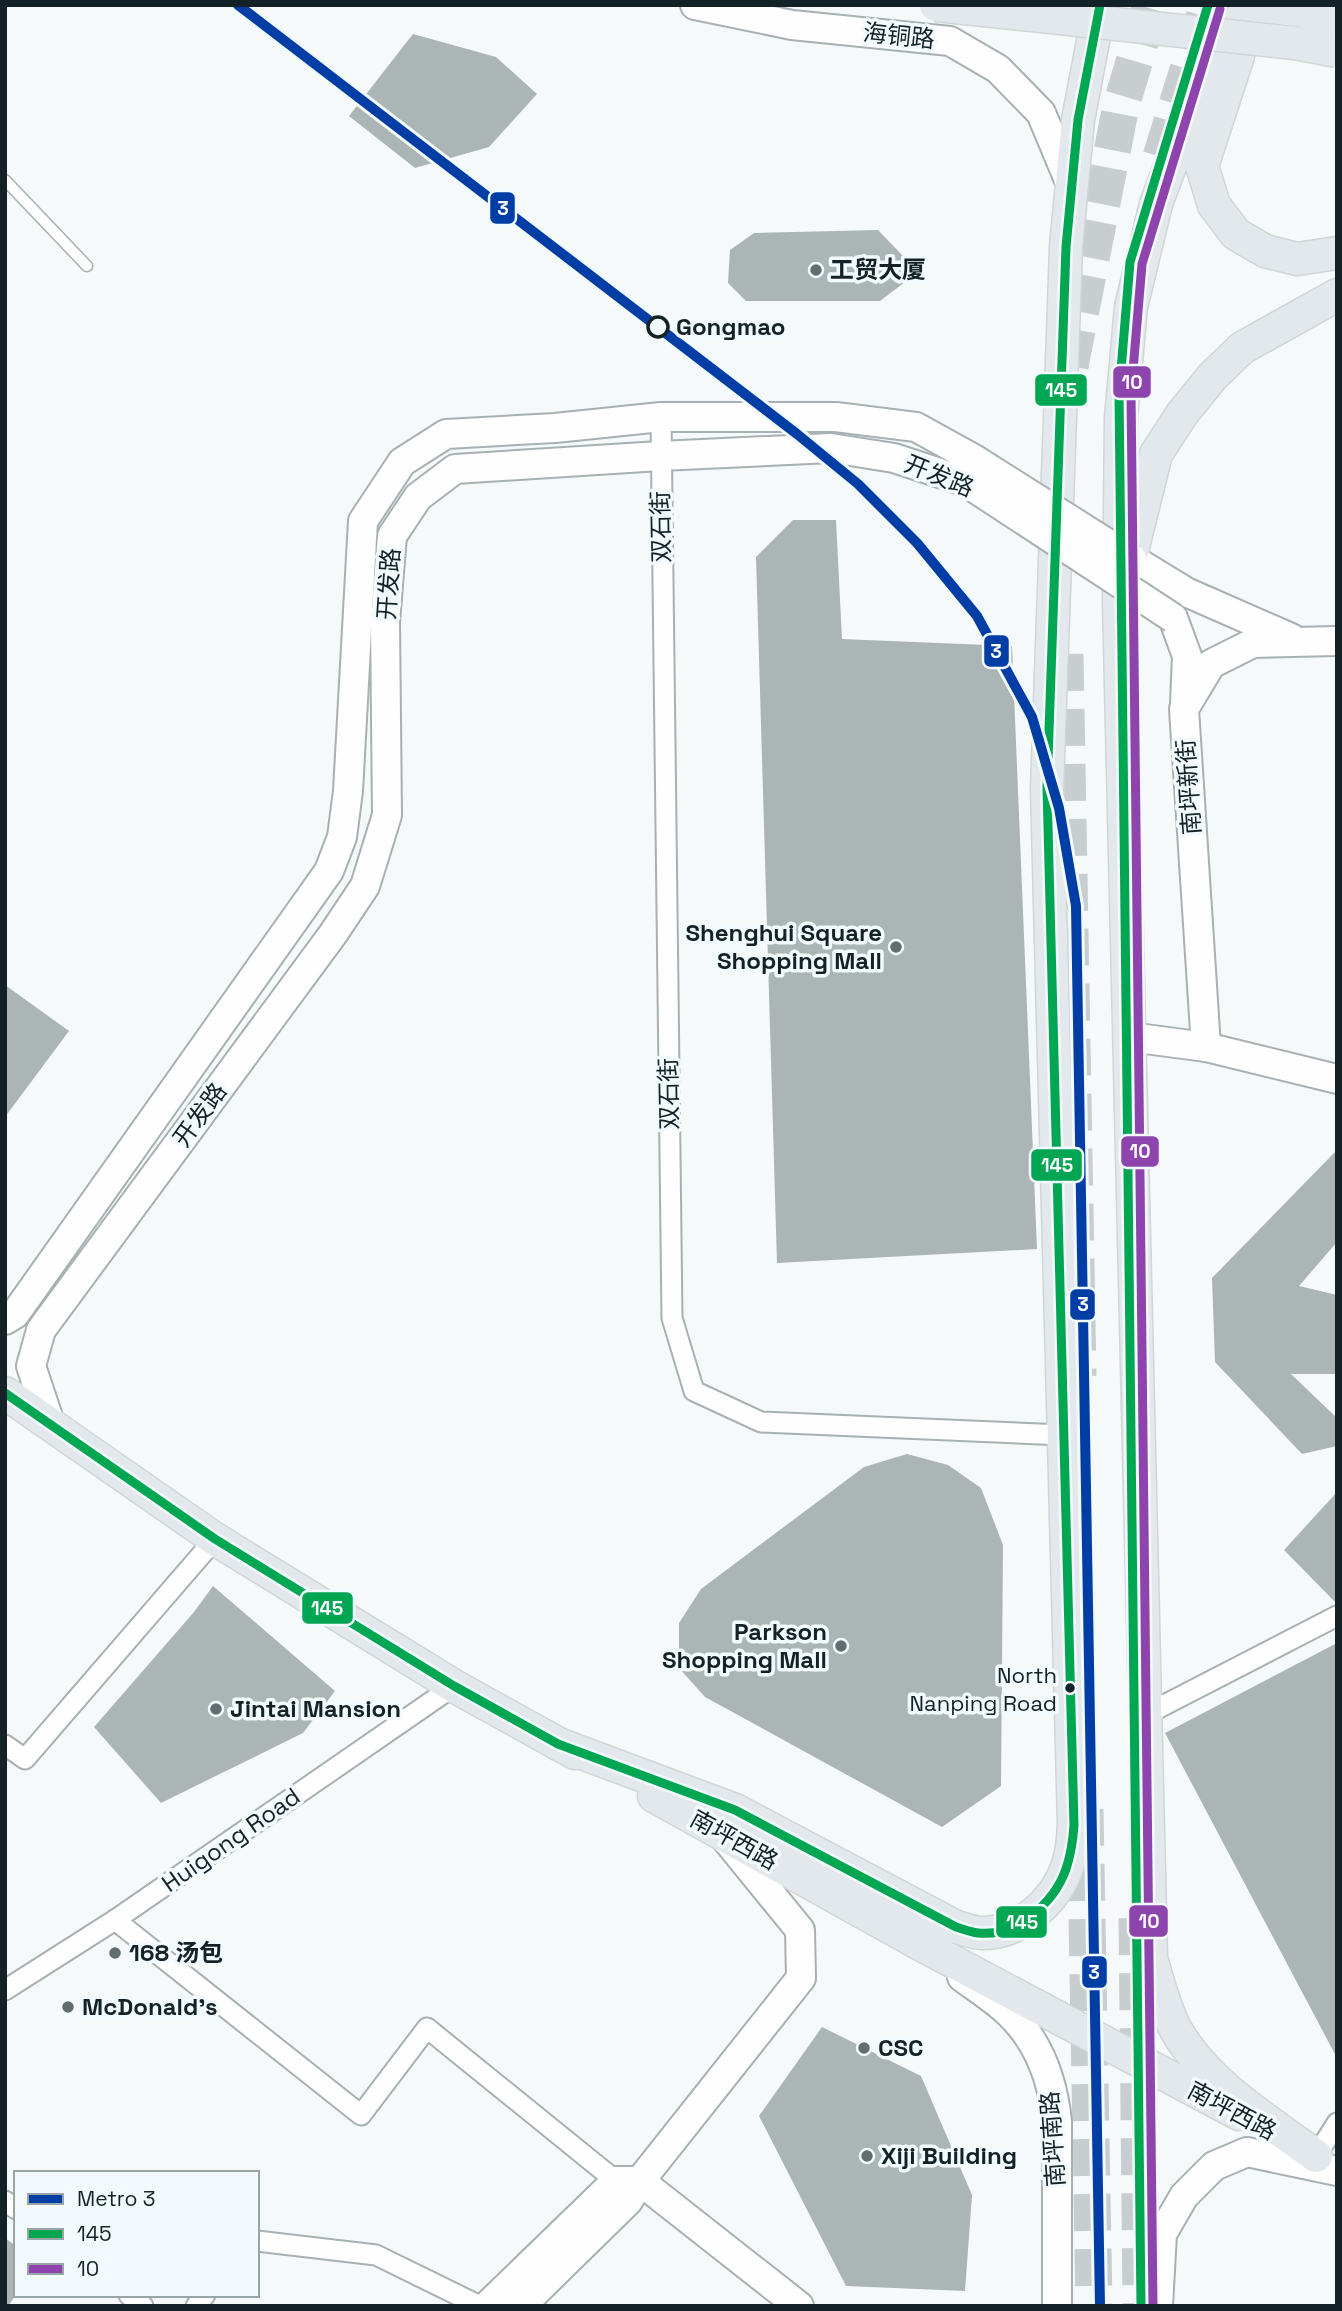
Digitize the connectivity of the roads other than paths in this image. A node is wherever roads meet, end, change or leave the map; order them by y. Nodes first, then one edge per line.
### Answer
1 (695, 5) edge
2 (936, 5) edge
3 (1100, 5) edge
4 (1252, 5) edge
5 (1337, 20) edge
6 (1337, 51) edge
7 (5, 180) edge
8 (1072, 187) junction
9 (1337, 253) edge
10 (87, 266) dead end
11 (1337, 295) edge
12 (661, 417) junction
13 (660, 456) junction
14 (969, 470) junction
15 (1119, 601) junction
16 (1337, 641) edge
17 (1304, 643) junction
18 (1184, 709) junction
19 (1129, 1037) junction
20 (1206, 1047) junction
21 (1337, 1079) edge
22 (5, 1320) edge
23 (5, 1393) edge
24 (51, 1426) junction
25 (1063, 1435) junction
26 (215, 1539) junction
27 (1337, 1616) edge
28 (454, 1686) junction
29 (1145, 1715) junction
30 (558, 1744) junction
31 (5, 1745) edge
32 (722, 1833) junction
33 (116, 1920) junction
34 (919, 1944) junction
35 (5, 1990) edge
36 (1337, 2123) edge
37 (1330, 2166) edge
38 (628, 2188) junction
39 (259, 2241) edge
40 (480, 2306) edge
41 (487, 2306) edge
42 (521, 2306) edge
43 (799, 2306) edge
44 (1057, 2306) edge
45 (1158, 2306) edge

1 - 8 street, 海铜路
2 - 6 main road, bridge
3 - 8 main road
4 - 5 main road, bridge
4 - 9 main road
4 - 15 main road
7 - 10 lane
8 - 25 main road
11 - 15 main road
12 - 13 street, 双石街
12 - 14 street, 开发路
12 - 22 street, 开发路
13 - 14 street, 开发路
13 - 24 street, 开发路
13 - 25 street, 双石街
14 - 17 street, 开发路, bridge
14 - 18 street, 开发路, bridge
15 - 19 main road
16 - 17 street, 南坪新街
17 - 18 street, 南坪新街
18 - 20 street, 南坪新街
19 - 20 street
19 - 29 main road
20 - 21 street
23 - 24 main road, 南坪西路
24 - 26 main road, 南坪西路
25 - 30 main road
26 - 28 main road, 南坪西路
26 - 31 street
27 - 29 street
28 - 30 main road, 南坪西路
28 - 33 street, Huigong Road
29 - 37 main road
30 - 32 main road, 南坪西路
32 - 34 main road, 南坪西路
32 - 38 street
33 - 35 street, Huigong Road
33 - 38 street
34 - 37 main road, 南坪西路
34 - 44 street, 南坪南路
36 - 37 street
37 - 45 street
38 - 41 street
38 - 42 street
38 - 43 street
39 - 40 street

